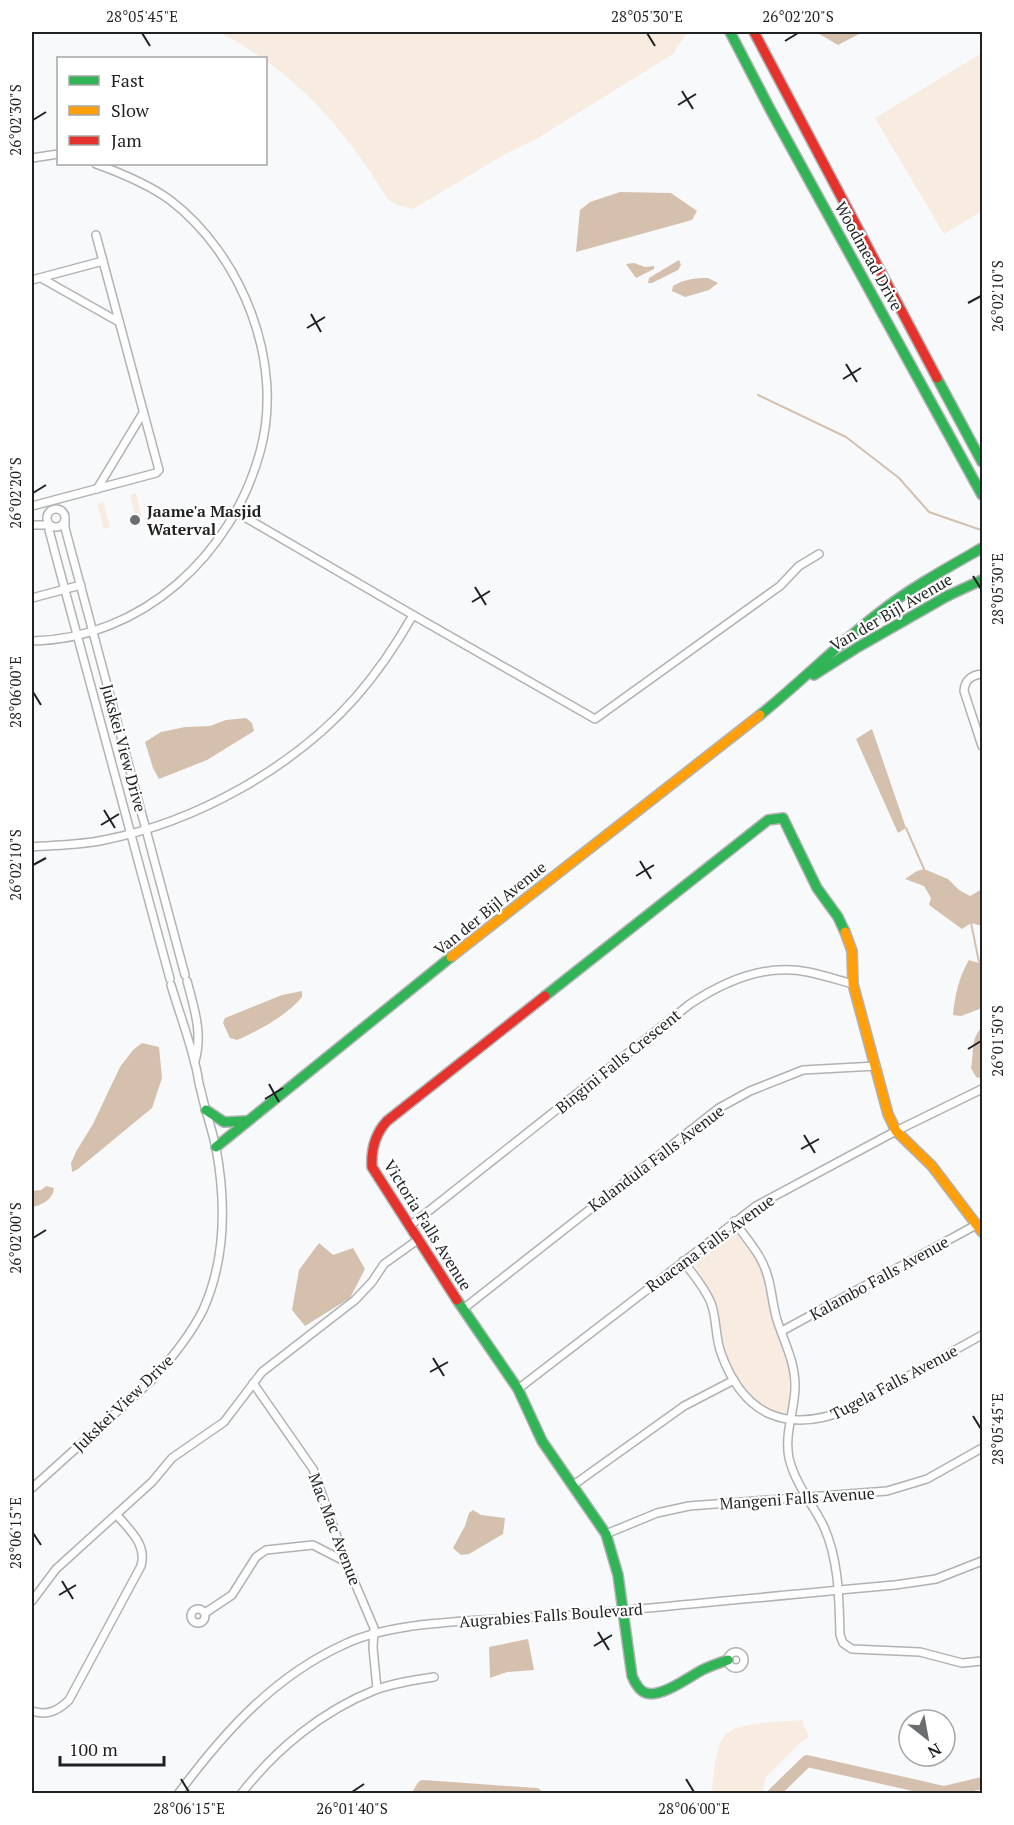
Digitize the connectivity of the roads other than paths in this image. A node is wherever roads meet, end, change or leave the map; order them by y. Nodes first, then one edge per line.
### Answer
1 (730, 32) edge
2 (754, 32) edge
3 (57, 154) edge
4 (32, 158) edge
5 (98, 165) edge
6 (96, 235) dead end
7 (102, 261) junction
8 (41, 278) junction
9 (32, 280) edge
10 (119, 321) junction
11 (143, 412) junction
12 (982, 462) edge
13 (97, 489) junction
14 (982, 495) edge
15 (57, 499) junction
16 (44, 502) junction
17 (32, 506) edge
18 (60, 510) junction
19 (237, 512) junction
20 (49, 521) junction
21 (65, 521) junction
22 (32, 524) edge
23 (982, 548) edge
24 (819, 554) dead end
25 (982, 578) edge
26 (81, 585) junction
27 (65, 590) junction
28 (32, 598) edge
29 (413, 615) junction
30 (93, 631) junction
31 (78, 635) junction
32 (32, 642) edge
33 (982, 674) edge
34 (785, 694) junction
35 (982, 746) edge
36 (146, 830) junction
37 (131, 834) junction
38 (32, 847) edge
39 (182, 965) junction
40 (167, 969) junction
41 (853, 984) junction
42 (195, 1013) junction
43 (180, 1017) junction
44 (195, 1062) junction
45 (876, 1066) junction
46 (982, 1089) edge
47 (206, 1110) junction
48 (247, 1121) junction
49 (896, 1131) junction
50 (216, 1147) junction
51 (734, 1221) junction
52 (411, 1225) junction
53 (979, 1229) edge
54 (419, 1239) junction
55 (683, 1261) junction
56 (463, 1309) junction
57 (782, 1331) junction
58 (982, 1335) edge
59 (734, 1380) junction
60 (253, 1383) junction
61 (518, 1389) junction
62 (790, 1420) junction
63 (982, 1448) edge
64 (572, 1486) junction
65 (32, 1488) edge
66 (806, 1496) junction
67 (117, 1515) junction
68 (606, 1534) junction
69 (982, 1561) edge
70 (346, 1562) junction
71 (838, 1590) junction
72 (32, 1601) edge
73 (622, 1611) junction
74 (205, 1613) dead end
75 (375, 1633) junction
76 (728, 1660) dead end
77 (982, 1661) edge
78 (434, 1677) dead end
79 (377, 1689) junction
80 (32, 1711) edge
81 (178, 1794) edge
82 (241, 1794) edge

1 - 14 street, Woodmead Drive
2 - 12 street, Woodmead Drive
3 - 4 street
5 - 19 street
6 - 7 street
7 - 8 street
7 - 10 street
8 - 9 street
8 - 10 street
10 - 11 street
11 - 13 street
11 - 13 street
13 - 15 street
15 - 16 street
15 - 18 street
16 - 17 street
16 - 20 street, Jukskei View Drive
18 - 20 street
18 - 21 street
19 - 29 street
19 - 30 street
20 - 21 street
20 - 22 street
20 - 27 street, Jukskei View Drive
21 - 26 street, Jukskei View Drive
23 - 34 street, Van der Bijl Avenue
24 - 29 street
25 - 34 street, Van der Bijl Avenue
26 - 27 street
26 - 30 street, Jukskei View Drive
27 - 28 street
27 - 31 street, Jukskei View Drive
29 - 36 street
30 - 31 street
30 - 36 street, Jukskei View Drive
31 - 32 street
31 - 37 street, Jukskei View Drive
33 - 35 street
34 - 48 street, Van der Bijl Avenue
36 - 37 street
36 - 39 street, Jukskei View Drive
37 - 38 street
37 - 40 street, Jukskei View Drive
39 - 40 street
39 - 42 street, Jukskei View Drive
40 - 43 street, Jukskei View Drive
41 - 45 street
41 - 52 street, Bingini Falls Crescent
41 - 52 street, Victoria Falls Avenue
42 - 43 street
42 - 44 street, Jukskei View Drive
43 - 44 street, Jukskei View Drive
44 - 47 street, Jukskei View Drive
45 - 49 street
45 - 56 street, Kalandula Falls Avenue
46 - 49 street, Ruacana Falls Avenue
47 - 48 street
47 - 50 street, Jukskei View Drive
48 - 50 street, Van der Bijl Avenue
49 - 51 street, Ruacana Falls Avenue
49 - 53 street
50 - 65 street, Jukskei View Drive
51 - 55 street, Ruacana Falls Avenue
51 - 57 street
52 - 54 street, Victoria Falls Avenue
53 - 57 street, Kalambo Falls Avenue
54 - 56 street, Victoria Falls Avenue
54 - 60 street
55 - 59 street, Tugela Falls Avenue
55 - 61 street, Ruacana Falls Avenue
56 - 61 street, Victoria Falls Avenue
57 - 62 street
58 - 62 street, Tugela Falls Avenue
59 - 62 street, Tugela Falls Avenue
59 - 64 street
60 - 67 street
60 - 70 street, Mac Mac Avenue
61 - 64 street, Victoria Falls Avenue
62 - 66 street
63 - 66 street, Mangeni Falls Avenue
64 - 68 street, Victoria Falls Avenue
66 - 68 street, Mangeni Falls Avenue
66 - 71 street
67 - 72 street
67 - 80 street
68 - 73 street, Victoria Falls Avenue
69 - 71 street, Augrabies Falls Boulevard
70 - 74 street
70 - 75 street, Mac Mac Avenue
71 - 73 street, Augrabies Falls Boulevard
71 - 77 street
73 - 75 street, Augrabies Falls Boulevard
73 - 76 street, Victoria Falls Avenue
75 - 79 street, Mac Mac Avenue
75 - 81 street, Augrabies Falls Boulevard
78 - 79 street
79 - 82 street

